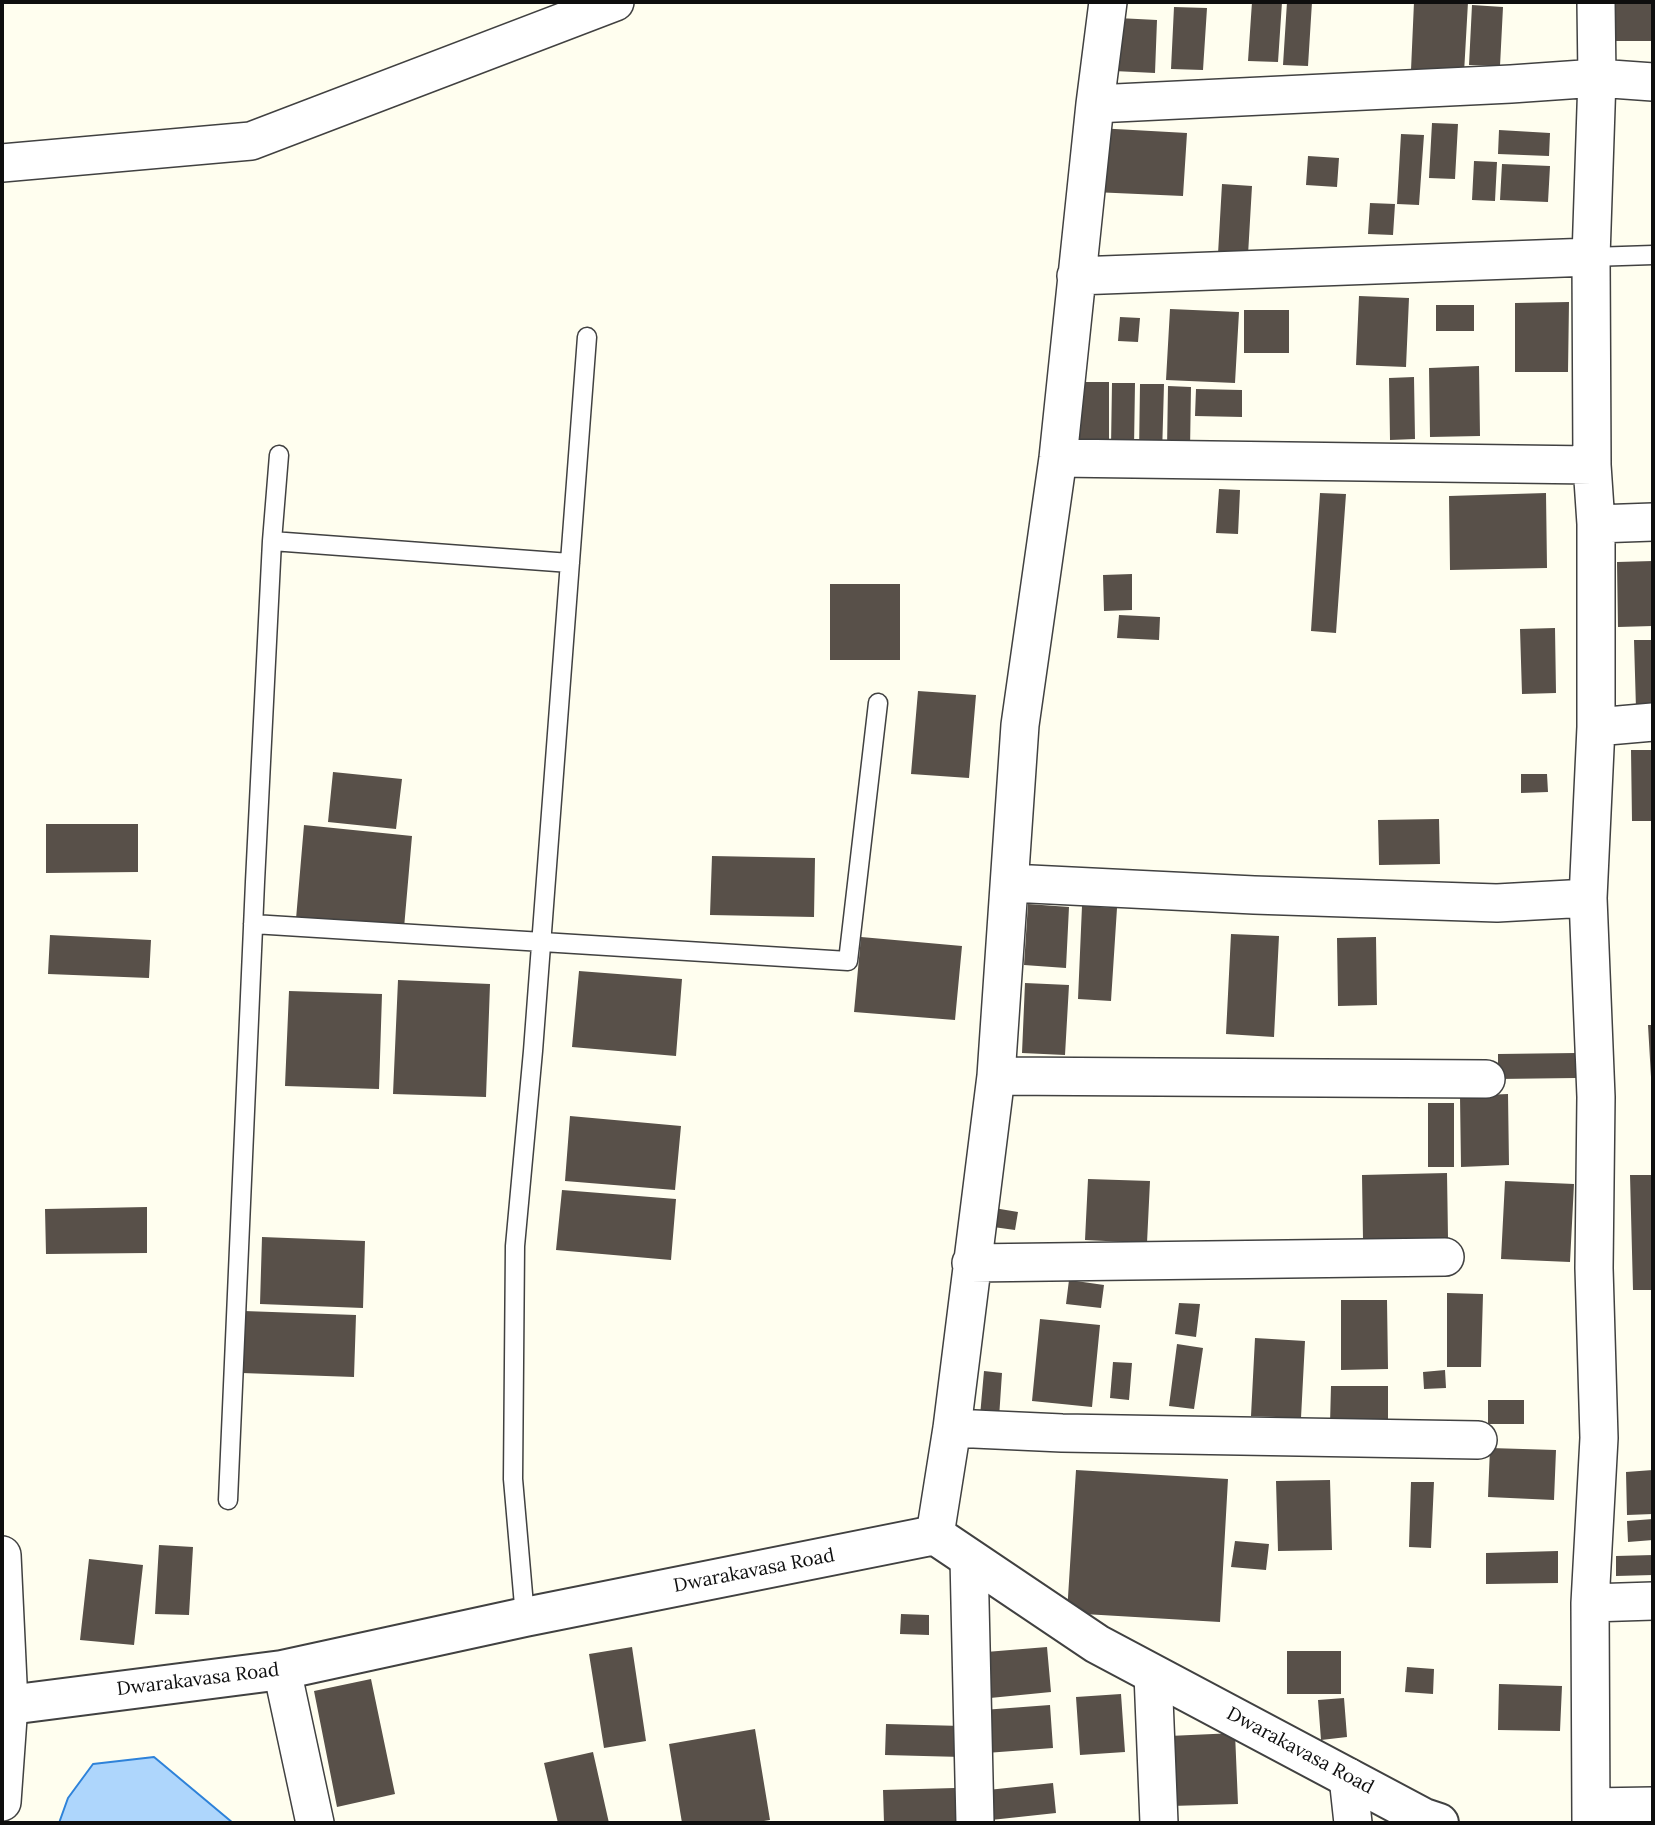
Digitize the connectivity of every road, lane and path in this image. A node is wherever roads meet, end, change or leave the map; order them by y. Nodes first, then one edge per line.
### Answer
1 (615, 2) edge
2 (1108, 2) edge
3 (1596, 2) edge
4 (1597, 78) junction
5 (1653, 82) edge
6 (1095, 104) junction
7 (2, 163) edge
8 (1653, 255) edge
9 (1591, 257) junction
10 (1076, 276) junction
11 (587, 337) dead end
12 (279, 455) dead end
13 (1058, 458) junction
14 (1592, 466) junction
15 (1653, 522) edge
16 (1596, 524) junction
17 (272, 541) junction
18 (570, 562) junction
19 (878, 703) dead end
20 (1653, 722) edge
21 (1596, 727) junction
22 (1010, 883) junction
23 (1588, 898) junction
24 (253, 924) junction
25 (542, 942) junction
26 (996, 1076) junction
27 (1486, 1079) dead end
28 (1445, 1257) dead end
29 (971, 1263) junction
30 (952, 1428) junction
31 (1478, 1440) dead end
32 (228, 1500) dead end
33 (934, 1535) junction
34 (2, 1555) edge
35 (969, 1558) junction
36 (1653, 1601) edge
37 (1590, 1603) junction
38 (525, 1617) junction
39 (282, 1670) junction
40 (1153, 1674) junction
41 (6, 1705) edge
42 (1348, 1777) junction
43 (2, 1802) edge
44 (1653, 1805) edge
45 (1591, 1815) edge
46 (315, 1823) edge
47 (975, 1823) edge
48 (1159, 1823) edge
49 (1353, 1823) edge
50 (1438, 1823) edge

1 - 7 street
2 - 6 street
3 - 4 street
4 - 5 street
4 - 6 street
4 - 9 street
6 - 10 street
8 - 9 lane
9 - 10 street
9 - 14 street
10 - 13 street
11 - 18 lane
12 - 17 lane
13 - 14 street
13 - 22 street
14 - 16 street
15 - 16 street
16 - 21 street
17 - 18 lane
17 - 24 lane
18 - 25 lane
19 - 25 lane
20 - 21 street
21 - 23 street
22 - 23 street
22 - 26 street
23 - 37 street
24 - 25 lane
24 - 32 lane
25 - 38 lane
26 - 27 street
26 - 29 street
28 - 29 street
29 - 30 street
30 - 31 street
30 - 33 street
33 - 35 street, Dwarakavasa Road
33 - 38 street, Dwarakavasa Road
34 - 41 street
35 - 40 street, Dwarakavasa Road
35 - 47 street
36 - 37 street
37 - 45 street
38 - 39 street, Dwarakavasa Road
39 - 41 street, Dwarakavasa Road
39 - 46 street
40 - 42 street, Dwarakavasa Road
40 - 48 street
41 - 43 street
42 - 49 street
42 - 50 street, Dwarakavasa Road
44 - 45 street

